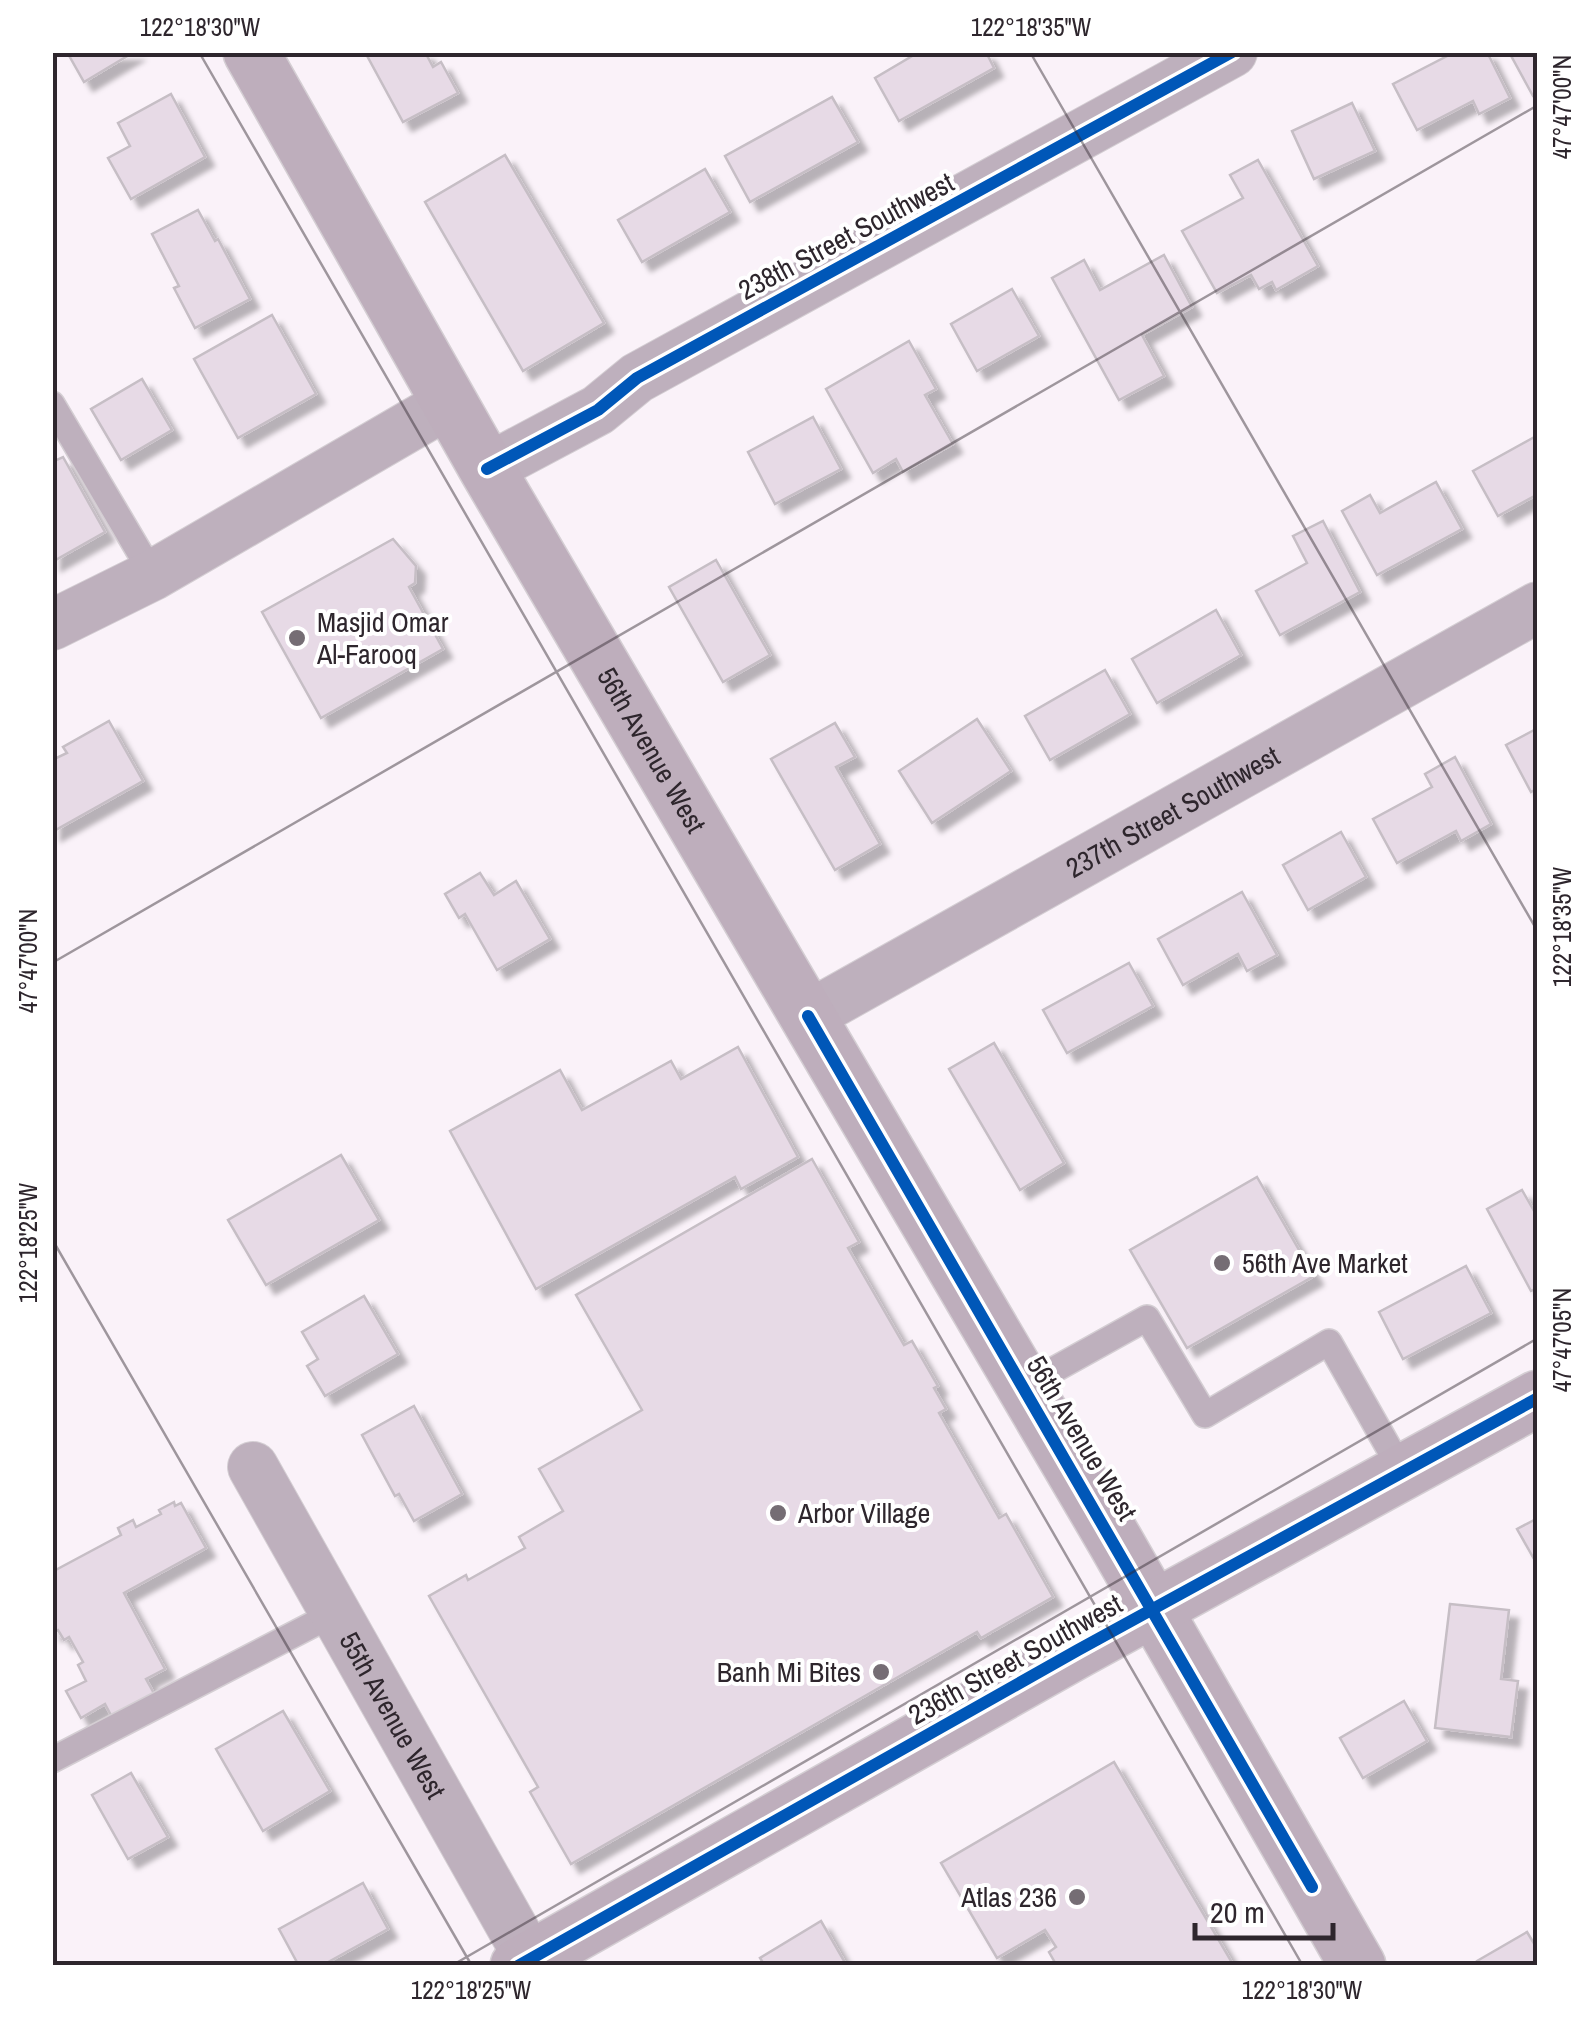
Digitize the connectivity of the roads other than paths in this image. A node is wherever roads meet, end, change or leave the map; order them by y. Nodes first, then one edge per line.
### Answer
1 (251, 52) edge
2 (1232, 52) edge
3 (449, 403) junction
4 (52, 404) edge
5 (60, 432) edge
6 (487, 469) junction
7 (153, 575) junction
8 (1538, 607) edge
9 (52, 625) edge
10 (808, 1016) junction
11 (1023, 1387) junction
12 (1538, 1398) edge
13 (252, 1467) dead end
14 (1403, 1474) junction
15 (1154, 1610) junction
16 (335, 1613) junction
17 (52, 1760) edge
18 (527, 1963) edge
19 (1358, 1966) edge

1 - 3 main road, 56th Avenue West
2 - 6 street, 238th Street Southwest
3 - 6 main road, 56th Avenue West
3 - 7 street
4 - 5 lane
5 - 7 lane
6 - 10 main road, 56th Avenue West
7 - 9 street
8 - 10 street, 237th Street Southwest
10 - 11 main road, 56th Avenue West
11 - 14 lane
11 - 15 main road, 56th Avenue West
12 - 14 main road, 236th Street Southwest
13 - 16 street, 55th Avenue West
14 - 15 main road, 236th Street Southwest
15 - 18 main road, 236th Street Southwest
15 - 19 main road, 56th Avenue West
16 - 17 lane
16 - 18 street, 55th Avenue West

